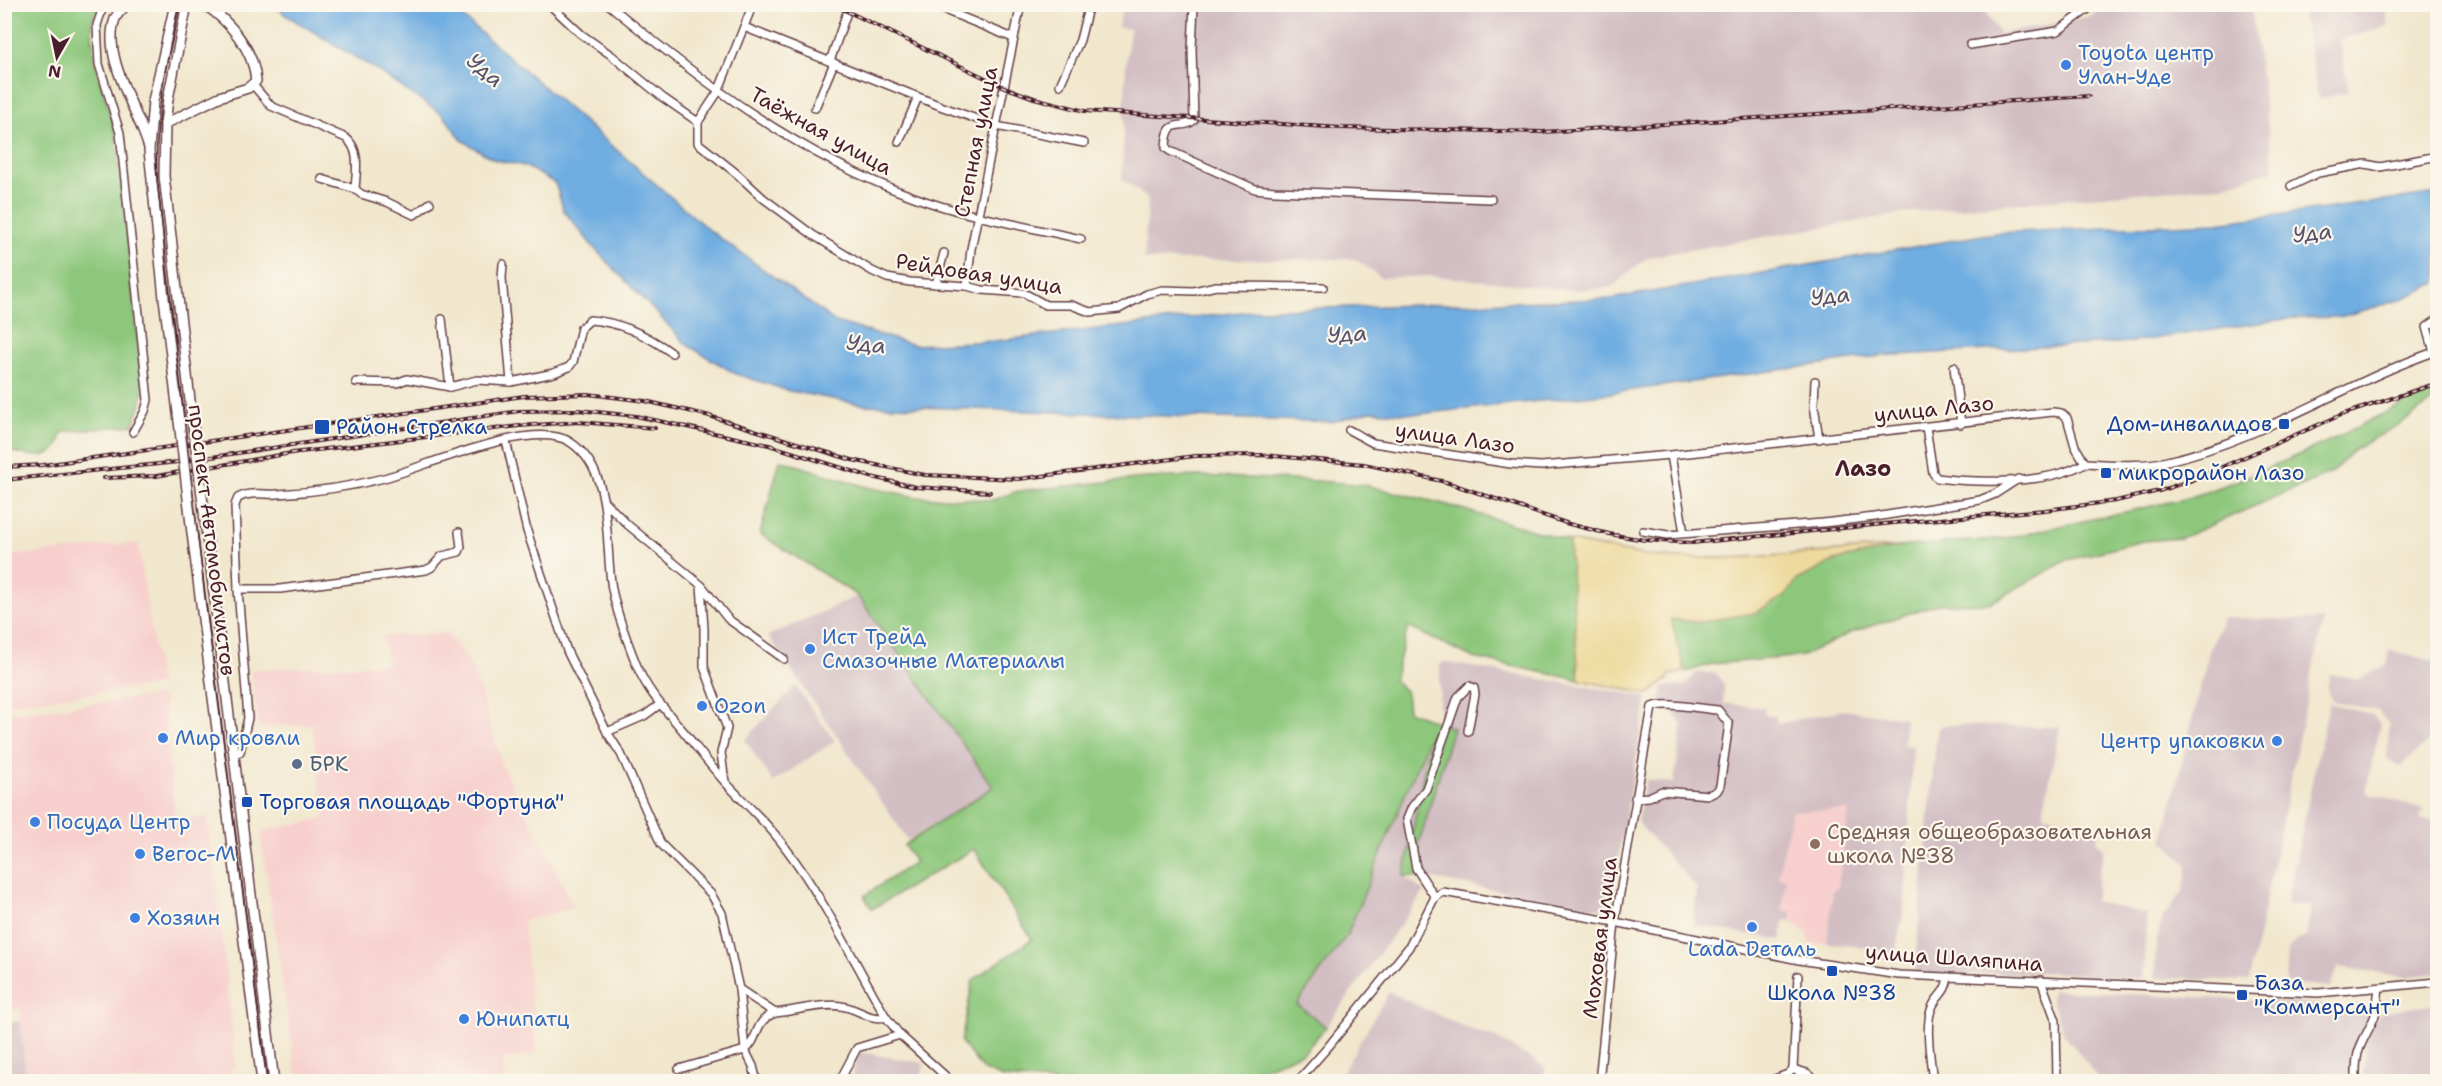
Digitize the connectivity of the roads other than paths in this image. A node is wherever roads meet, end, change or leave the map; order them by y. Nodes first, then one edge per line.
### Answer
1 (104, 4) edge
2 (127, 4) edge
3 (175, 4) edge
4 (187, 4) edge
5 (204, 4) edge
6 (549, 4) edge
7 (608, 4) edge
8 (753, 4) edge
9 (930, 4) edge
10 (1021, 4) edge
11 (1089, 4) edge
12 (1194, 4) edge
13 (2095, 4) edge
14 (846, 15) dead end
15 (744, 27) junction
16 (1013, 38) junction
17 (1970, 45) dead end
18 (832, 62) junction
19 (1060, 84) dead end
20 (252, 85) junction
21 (718, 92) junction
22 (918, 97) junction
23 (153, 101) junction
24 (815, 108) dead end
25 (132, 110) junction
26 (698, 122) junction
27 (165, 124) junction
28 (996, 126) junction
29 (899, 142) dead end
30 (1084, 143) dead end
31 (150, 150) junction
32 (2438, 156) edge
33 (322, 180) dead end
34 (2291, 186) dead end
35 (355, 189) junction
36 (1491, 200) dead end
37 (430, 203) dead end
38 (978, 215) junction
39 (1081, 239) dead end
40 (944, 253) dead end
41 (503, 264) dead end
42 (936, 284) junction
43 (967, 286) junction
44 (1323, 287) dead end
45 (442, 319) dead end
46 (2438, 320) edge
47 (672, 353) dead end
48 (1954, 367) dead end
49 (1815, 381) dead end
50 (356, 382) dead end
51 (511, 382) junction
52 (450, 387) junction
53 (1961, 423) junction
54 (1926, 427) junction
55 (1349, 430) dead end
56 (133, 432) dead end
57 (1819, 439) junction
58 (506, 441) junction
59 (1671, 455) junction
60 (2085, 464) junction
61 (2018, 479) junction
62 (604, 501) junction
63 (1643, 531) dead end
64 (459, 532) dead end
65 (1684, 533) junction
66 (701, 585) junction
67 (238, 589) junction
68 (784, 659) dead end
69 (659, 705) junction
70 (1468, 731) dead end
71 (607, 732) junction
72 (233, 753) junction
73 (725, 782) junction
74 (1635, 798) junction
75 (1437, 895) junction
76 (1615, 922) junction
77 (1798, 976) dead end
78 (1948, 976) junction
79 (2041, 980) junction
80 (2438, 982) edge
81 (739, 989) junction
82 (2379, 989) junction
83 (776, 1013) junction
84 (886, 1017) junction
85 (900, 1035) junction
86 (745, 1050) junction
87 (1794, 1069) junction
88 (679, 1070) dead end
89 (1692, 1079) dead end
90 (262, 1082) edge
91 (274, 1082) edge
92 (757, 1082) edge
93 (839, 1082) edge
94 (951, 1082) edge
95 (1297, 1082) edge
96 (1599, 1082) edge
97 (1712, 1082) edge
98 (1767, 1082) edge
99 (1808, 1082) edge
100 (1818, 1082) edge
101 (1932, 1082) edge
102 (2057, 1082) edge
103 (2356, 1082) edge

1 - 56 street
2 - 25 main road
3 - 23 main road, проспект Автомобилистов
4 - 27 main road, проспект Автомобилистов
5 - 20 main road
6 - 26 street
7 - 21 street, Таёжная улица
8 - 15 street
9 - 16 street
10 - 16 street, Степная улица
11 - 19 street
12 - 36 street
13 - 17 street
14 - 18 street
15 - 18 street
15 - 21 street
16 - 28 street, Степная улица
18 - 22 street
18 - 24 street
20 - 27 main road
20 - 35 street
21 - 26 street
21 - 38 street, Таёжная улица
22 - 28 street
22 - 29 street
23 - 25 main road
23 - 31 main road, проспект Автомобилистов
25 - 31 main road
26 - 42 street, Рейдовая улица
27 - 72 main road, проспект Автомобилистов, bridge
28 - 30 street
28 - 38 street, Степная улица
31 - 90 main road, проспект Автомобилистов, bridge
32 - 34 street
33 - 35 street
35 - 37 street
38 - 39 street, Таёжная улица
38 - 43 street, Степная улица
40 - 42 street
41 - 51 street
42 - 43 street, Рейдовая улица
43 - 44 street, Рейдовая улица
45 - 52 street
46 - 60 street
47 - 51 street
48 - 53 street
49 - 57 street
50 - 52 street
51 - 52 street
53 - 54 street, улица Лазо
53 - 60 street, улица Лазо
54 - 57 street, улица Лазо
54 - 61 street
55 - 59 street, улица Лазо
57 - 59 street, улица Лазо
58 - 62 street
58 - 67 street
58 - 71 street
59 - 65 street
60 - 61 street
61 - 65 street
62 - 66 street
62 - 69 street
63 - 65 street
64 - 67 street
66 - 68 street
66 - 73 street
67 - 72 street
69 - 71 street
69 - 73 street
70 - 75 street
71 - 81 street
72 - 91 main road, проспект Автомобилистов
73 - 84 street
74 - 74 street, Моховая улица
74 - 76 street, Моховая улица
75 - 76 street, улица Шаляпина
75 - 95 street
76 - 78 street, улица Шаляпина
76 - 96 street, Моховая улица
77 - 87 street
78 - 79 street, улица Шаляпина
78 - 101 street
79 - 82 street, улица Шаляпина
79 - 102 street
80 - 82 street, улица Шаляпина
81 - 83 street
81 - 86 street
82 - 103 street
83 - 84 street
83 - 86 street
84 - 85 street
85 - 93 street
85 - 94 street
86 - 88 street
86 - 92 street
87 - 98 street
87 - 99 street
87 - 100 street
89 - 97 street

